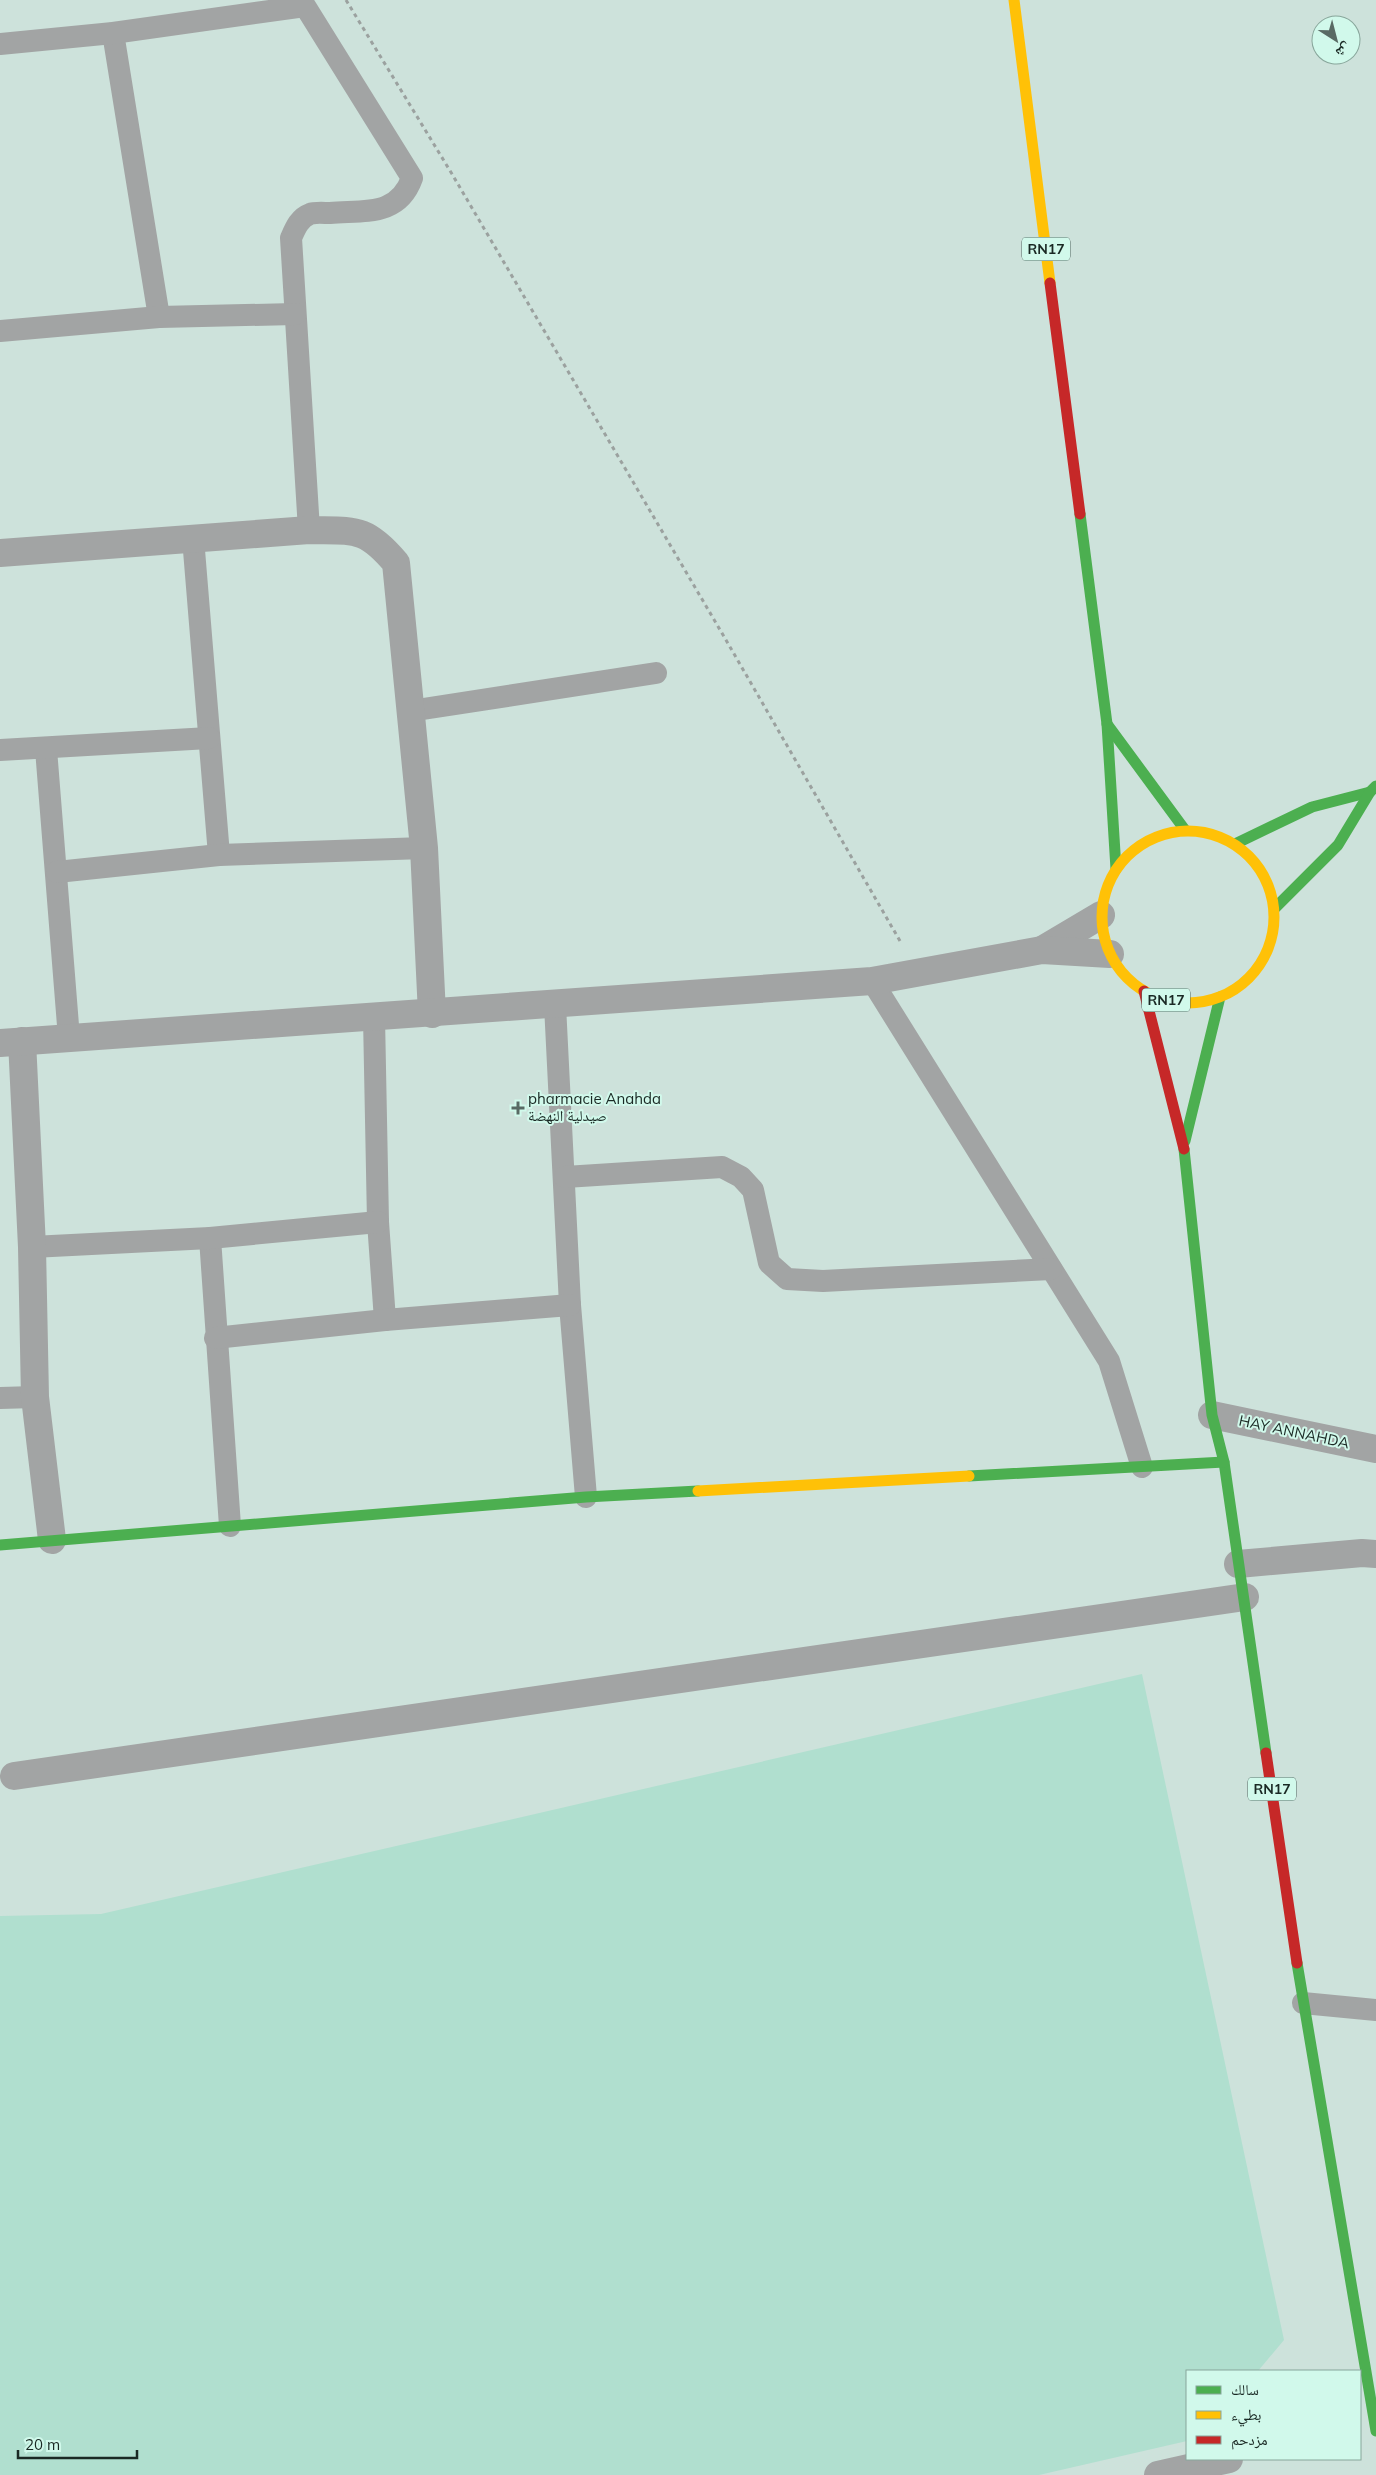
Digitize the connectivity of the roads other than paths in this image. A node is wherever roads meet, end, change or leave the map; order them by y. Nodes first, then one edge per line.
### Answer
1 (1014, 0) edge
2 (303, 3) edge
3 (113, 33) junction
4 (0, 44) edge
5 (295, 314) junction
6 (159, 317) junction
7 (0, 331) edge
8 (309, 530) junction
9 (193, 538) junction
10 (0, 553) edge
11 (656, 673) dead end
12 (410, 712) junction
13 (1107, 724) junction
14 (209, 738) junction
15 (46, 749) junction
16 (0, 750) edge
17 (1373, 789) edge
18 (1185, 830) junction
19 (1235, 844) junction
20 (424, 848) junction
21 (219, 855) junction
22 (1116, 869) junction
23 (57, 872) junction
24 (1275, 908) junction
25 (1101, 915) junction
26 (1042, 950) junction
27 (1110, 954) junction
28 (872, 981) junction
29 (1144, 991) junction
30 (1220, 997) junction
31 (555, 1005) junction
32 (432, 1014) junction
33 (374, 1018) junction
34 (69, 1038) junction
35 (11, 1042) edge
36 (1184, 1144) junction
37 (565, 1177) junction
38 (378, 1222) junction
39 (210, 1238) junction
40 (32, 1247) junction
41 (1051, 1269) junction
42 (570, 1305) junction
43 (385, 1320) junction
44 (215, 1338) junction
45 (35, 1397) junction
46 (0, 1398) edge
47 (1212, 1414) junction
48 (1376, 1449) edge
49 (1224, 1462) junction
50 (1142, 1467) junction
51 (586, 1497) junction
52 (230, 1526) junction
53 (52, 1540) junction
54 (0, 1545) edge
55 (1376, 1554) edge
56 (1238, 1564) junction
57 (1245, 1597) junction
58 (14, 1776) dead end
59 (1303, 2003) junction
60 (1376, 2010) edge
61 (1361, 2370) edge
62 (1361, 2371) edge
63 (1370, 2428) edge
64 (1225, 2460) edge
65 (1158, 2475) edge

1 - 13 main road, RN17
2 - 3 lane
2 - 5 lane
3 - 4 lane
3 - 6 lane
5 - 6 lane
5 - 8 lane
6 - 7 lane
8 - 9 street
8 - 12 street
9 - 10 street
9 - 14 lane
11 - 12 lane
12 - 20 street
13 - 18 main road, RN17
13 - 22 main road, RN17
14 - 15 lane
14 - 21 lane
15 - 16 lane
15 - 23 lane
17 - 19 main road
17 - 24 main road
18 - 19 main road, RN17
18 - 22 main road, RN17
19 - 24 main road, RN17
20 - 21 lane
20 - 32 street
21 - 23 lane
22 - 25 main road, RN17
23 - 34 lane
24 - 30 main road, RN17
25 - 26 street
25 - 27 main road, RN17
26 - 27 street
26 - 28 street
27 - 29 main road, RN17
28 - 31 street
28 - 41 lane
29 - 30 main road, RN17
29 - 36 main road, RN17
30 - 36 main road, RN17
31 - 32 street
31 - 37 lane
32 - 33 street
33 - 34 street
33 - 38 lane
34 - 35 street
35 - 40 street
36 - 47 main road, RN17
37 - 41 lane
37 - 42 lane
38 - 39 lane
38 - 43 lane
39 - 40 lane
39 - 44 lane
40 - 45 street
41 - 50 lane
42 - 43 lane
42 - 51 lane
43 - 44 lane
44 - 52 lane
45 - 46 lane
45 - 53 street
47 - 48 street, HAY ANNAHDA
47 - 49 main road, RN17
49 - 50 main road
49 - 56 main road, RN17
50 - 51 main road
51 - 52 main road
52 - 53 main road
53 - 54 main road
55 - 56 street
56 - 57 main road, RN17
57 - 58 street
57 - 59 main road, RN17
59 - 60 lane
59 - 61 main road, RN17
62 - 63 main road, RN17
64 - 65 street

